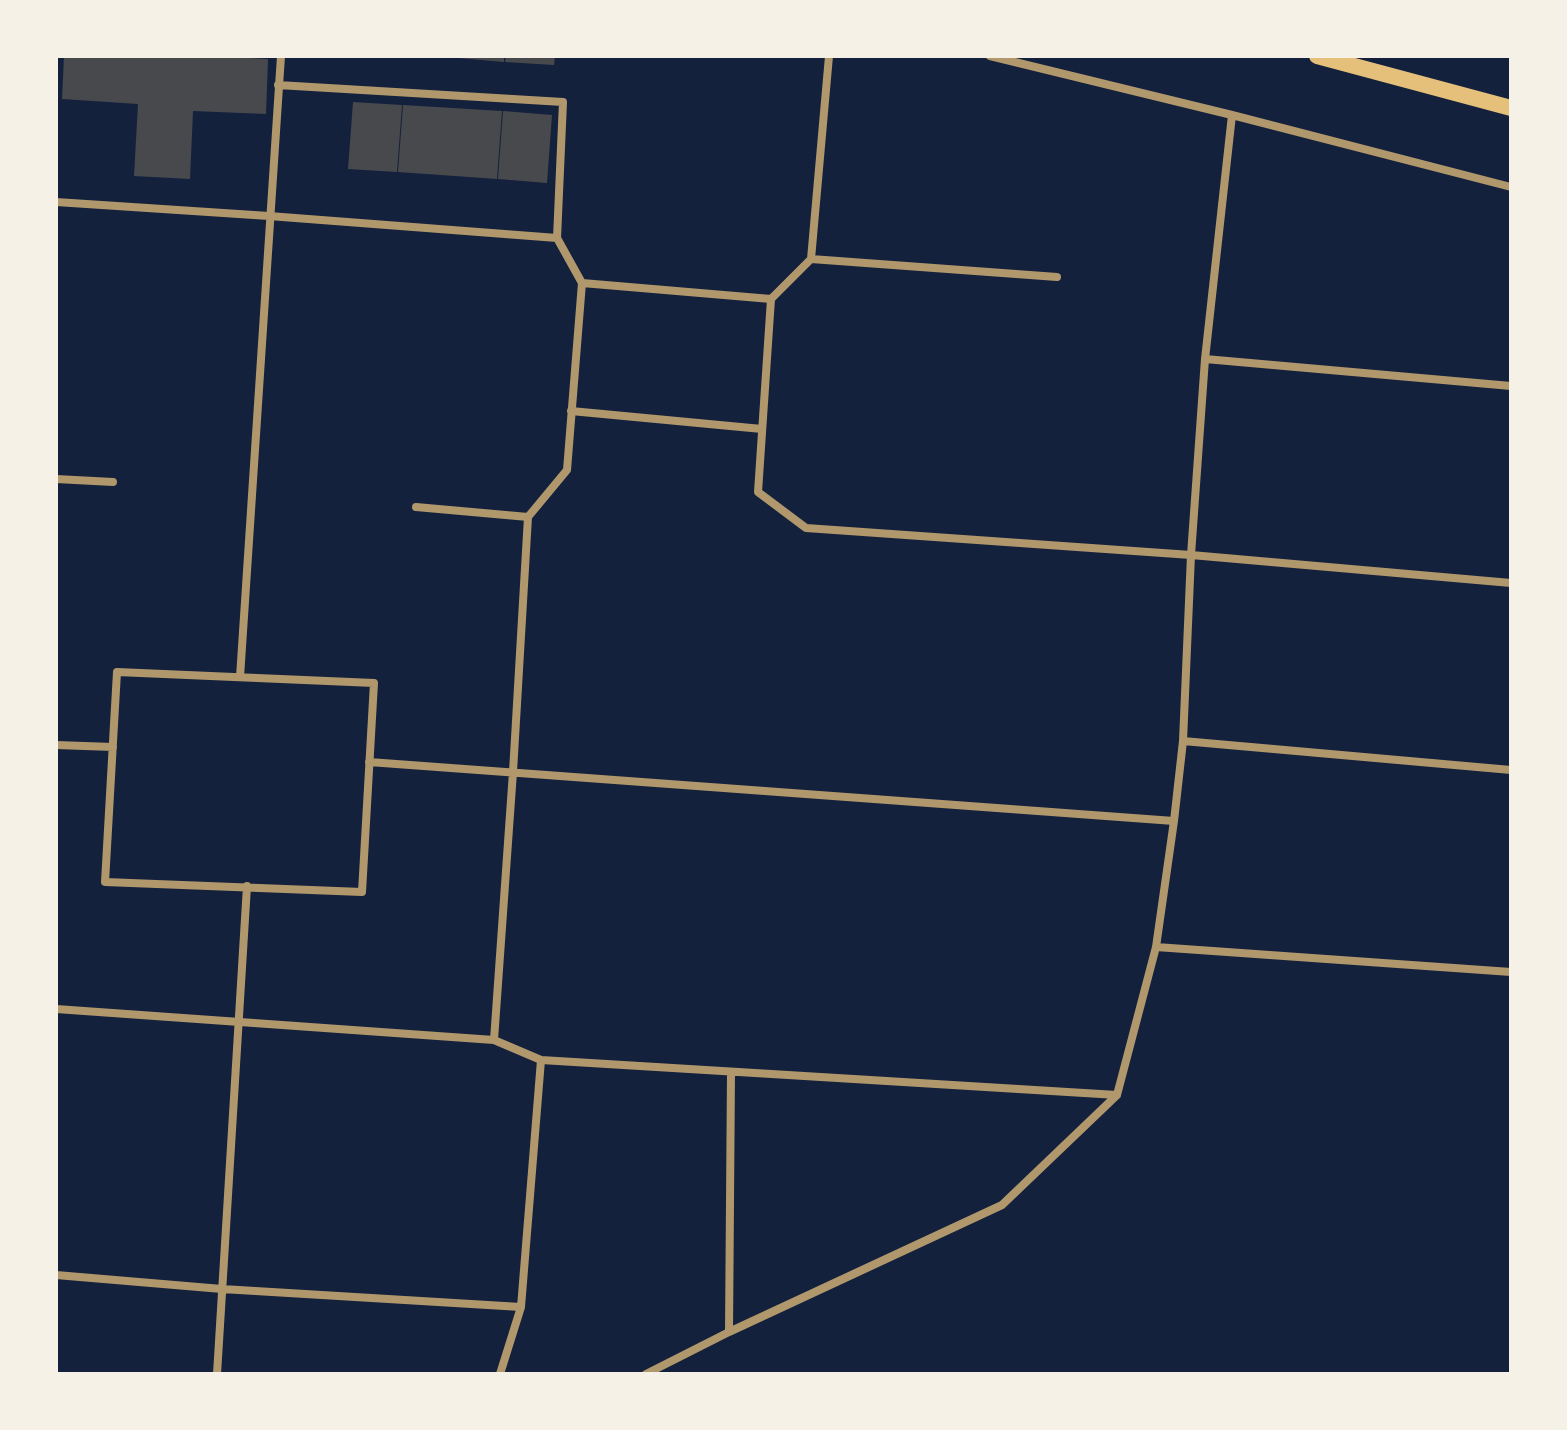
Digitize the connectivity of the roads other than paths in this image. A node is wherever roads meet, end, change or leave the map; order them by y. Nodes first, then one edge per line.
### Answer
1 (281, 56) edge
2 (829, 56) edge
3 (990, 56) edge
4 (1317, 56) edge
5 (278, 85) junction
6 (1511, 108) edge
7 (1232, 115) junction
8 (1511, 187) edge
9 (56, 202) edge
10 (269, 216) junction
11 (557, 238) junction
12 (811, 259) junction
13 (1057, 277) dead end
14 (582, 283) junction
15 (771, 299) junction
16 (1205, 359) junction
17 (1511, 386) edge
18 (571, 411) junction
19 (762, 429) junction
20 (56, 479) edge
21 (113, 482) dead end
22 (416, 507) dead end
23 (528, 517) junction
24 (1191, 555) junction
25 (1511, 583) edge
26 (240, 677) junction
27 (1183, 741) junction
28 (56, 745) edge
29 (113, 747) junction
30 (369, 762) junction
31 (1511, 770) edge
32 (513, 772) junction
33 (1174, 821) junction
34 (247, 886) junction
35 (1156, 947) junction
36 (1511, 972) edge
37 (56, 1009) edge
38 (239, 1021) junction
39 (494, 1040) junction
40 (541, 1060) junction
41 (731, 1072) junction
42 (1117, 1095) junction
43 (56, 1275) edge
44 (222, 1289) junction
45 (521, 1307) junction
46 (729, 1332) junction
47 (217, 1374) edge
48 (500, 1374) edge
49 (646, 1374) edge

1 - 5 street
2 - 12 street
3 - 7 street
4 - 6 main road
5 - 10 street
5 - 11 street
7 - 8 street
7 - 16 street
9 - 10 street
10 - 11 street
10 - 26 street
11 - 14 street
12 - 13 street
12 - 15 street
14 - 15 street
14 - 18 street
15 - 19 street
16 - 17 street
16 - 24 street
18 - 19 street
18 - 23 street
19 - 24 street
20 - 21 street
22 - 23 street
23 - 32 street
24 - 25 street
24 - 27 street
26 - 29 street
26 - 30 street
27 - 31 street
27 - 33 street
28 - 29 street
29 - 34 street
30 - 32 street
30 - 34 street
32 - 33 street
32 - 39 street
33 - 35 street
34 - 38 street
35 - 36 street
35 - 42 street
37 - 38 street
38 - 39 street
38 - 44 street
39 - 40 street
40 - 41 street
40 - 45 street
41 - 42 street
41 - 46 street
42 - 46 street
43 - 44 street
44 - 45 street
44 - 47 street
45 - 48 street
46 - 49 street

